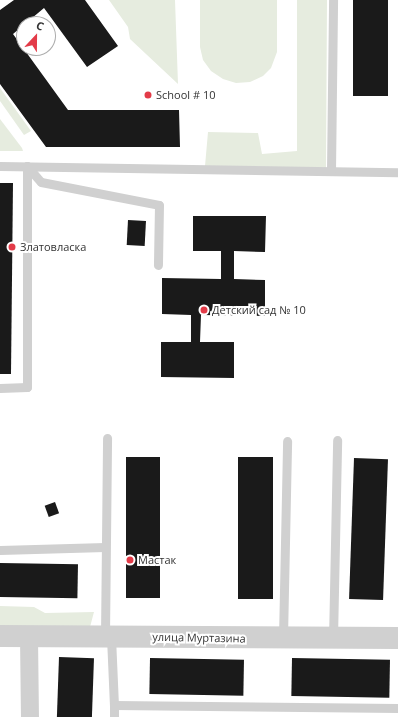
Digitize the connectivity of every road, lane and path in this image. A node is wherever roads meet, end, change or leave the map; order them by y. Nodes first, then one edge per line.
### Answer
1 (333, 0) edge
2 (0, 166) edge
3 (27, 166) junction
4 (331, 171) junction
5 (398, 172) edge
6 (158, 264) dead end
7 (0, 388) edge
8 (107, 438) dead end
9 (337, 440) dead end
10 (287, 441) dead end
11 (105, 547) junction
12 (0, 550) edge
13 (0, 636) edge
14 (108, 636) junction
15 (29, 637) junction
16 (398, 638) edge
17 (283, 639) junction
18 (333, 639) junction
19 (114, 705) junction
20 (398, 708) edge
21 (30, 717) edge
22 (114, 717) edge

1 - 4 lane
2 - 3 lane
3 - 4 lane
3 - 6 lane
3 - 7 lane
4 - 5 lane
8 - 11 lane
9 - 18 lane
10 - 17 lane
11 - 12 lane
11 - 14 lane
13 - 15 street, улица Муртазина
14 - 15 street, улица Муртазина
14 - 17 street, улица Муртазина
14 - 19 lane
15 - 21 street
16 - 18 street, улица Муртазина
17 - 18 street, улица Муртазина
19 - 20 lane
19 - 22 lane

